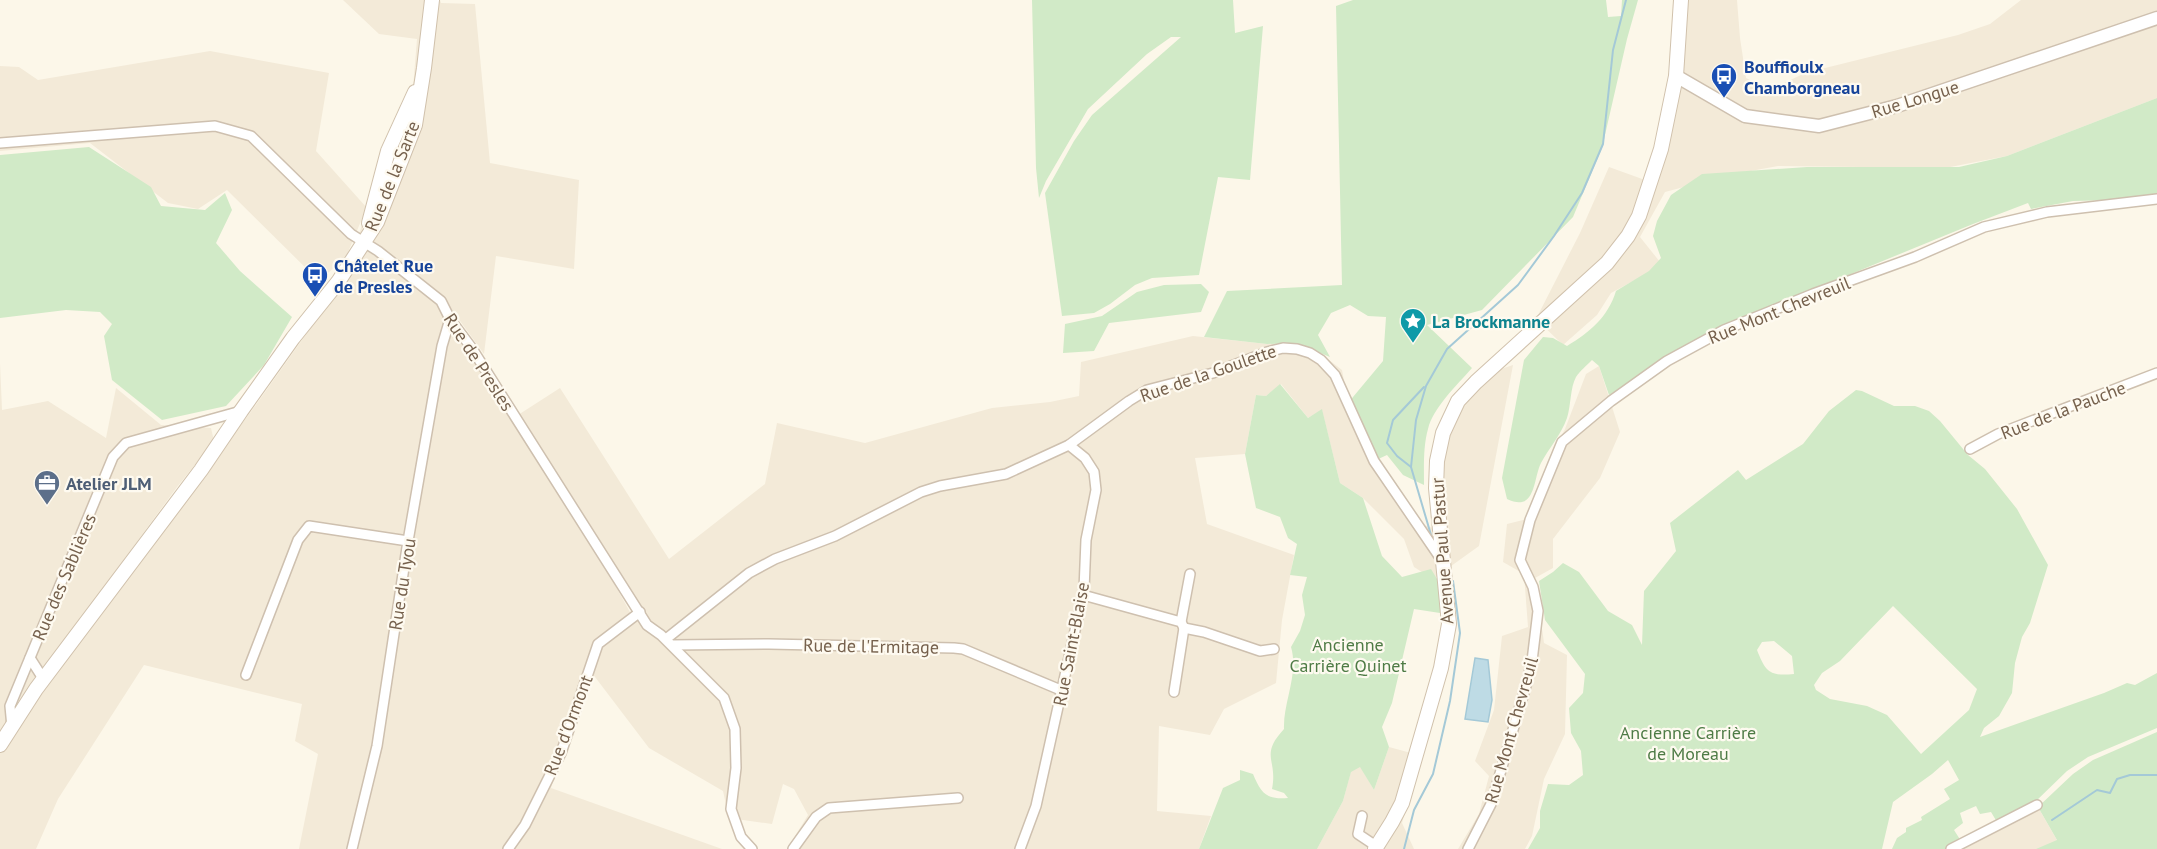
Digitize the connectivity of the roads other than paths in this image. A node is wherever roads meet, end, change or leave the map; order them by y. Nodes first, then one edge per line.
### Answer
1 (432, 0) edge
2 (1681, 0) edge
3 (2157, 18) edge
4 (1676, 76) junction
5 (0, 143) edge
6 (2157, 199) edge
7 (364, 243) junction
8 (450, 319) junction
9 (2157, 373) edge
10 (241, 411) junction
11 (216, 417) junction
12 (227, 431) junction
13 (1069, 446) junction
14 (1970, 449) dead end
15 (408, 541) junction
16 (1444, 564) junction
17 (1190, 574) dead end
18 (1083, 595) junction
19 (640, 612) junction
20 (1183, 625) junction
21 (669, 642) junction
22 (1274, 649) dead end
23 (30, 658) junction
24 (246, 675) dead end
25 (21, 680) junction
26 (44, 680) junction
27 (1063, 691) junction
28 (34, 692) junction
29 (1174, 692) dead end
30 (12, 728) junction
31 (0, 745) edge
32 (958, 798) dead end
33 (2037, 805) dead end
34 (1362, 816) dead end
35 (1375, 848) edge
36 (352, 849) edge
37 (508, 849) edge
38 (752, 849) edge
39 (792, 849) edge
40 (1020, 849) edge
41 (1468, 849) edge
42 (1951, 849) edge

1 - 7 main road, Rue de la Sarte
2 - 4 main road, Avenue Paul Pastur
3 - 4 street, Rue Longue
4 - 16 main road, Avenue Paul Pastur
5 - 7 street, Rue de Presles
6 - 41 street, Rue Mont Chevreuil
7 - 8 street, Rue de Presles
7 - 10 main road, Rue des Sablières
8 - 15 street, Rue du Tyou
8 - 19 street, Rue de Presles
9 - 14 street, Rue de la Pauche
10 - 11 street, Rue des Sablières
10 - 12 main road, Rue des Sablières
11 - 12 street
11 - 23 street, Rue des Sablières
12 - 26 main road, Rue des Sablières
13 - 16 street, Rue de la Goulette
13 - 18 street, Rue Saint-Blaise
13 - 21 street, Rue de la Goulette
15 - 24 street
15 - 36 street, Rue du Tyou
16 - 35 main road, Avenue Paul Pastur
17 - 20 street
18 - 20 street
18 - 27 street, Rue Saint-Blaise
19 - 21 street, Rue de Presles
19 - 37 street, Rue d'Ormont
20 - 22 street
20 - 29 street
21 - 27 street, Rue de l'Ermitage
21 - 38 street, Rue de Presles
23 - 25 street, Rue des Sablières
23 - 26 street, Rue des Sablières
25 - 28 street
25 - 30 street, Rue des Sablières
26 - 28 main road, Rue des Sablières
27 - 40 street, Rue Saint-Blaise
28 - 30 main road, Rue des Sablières
30 - 31 main road, Rue des Sablières
32 - 39 street
33 - 42 street
34 - 35 street

